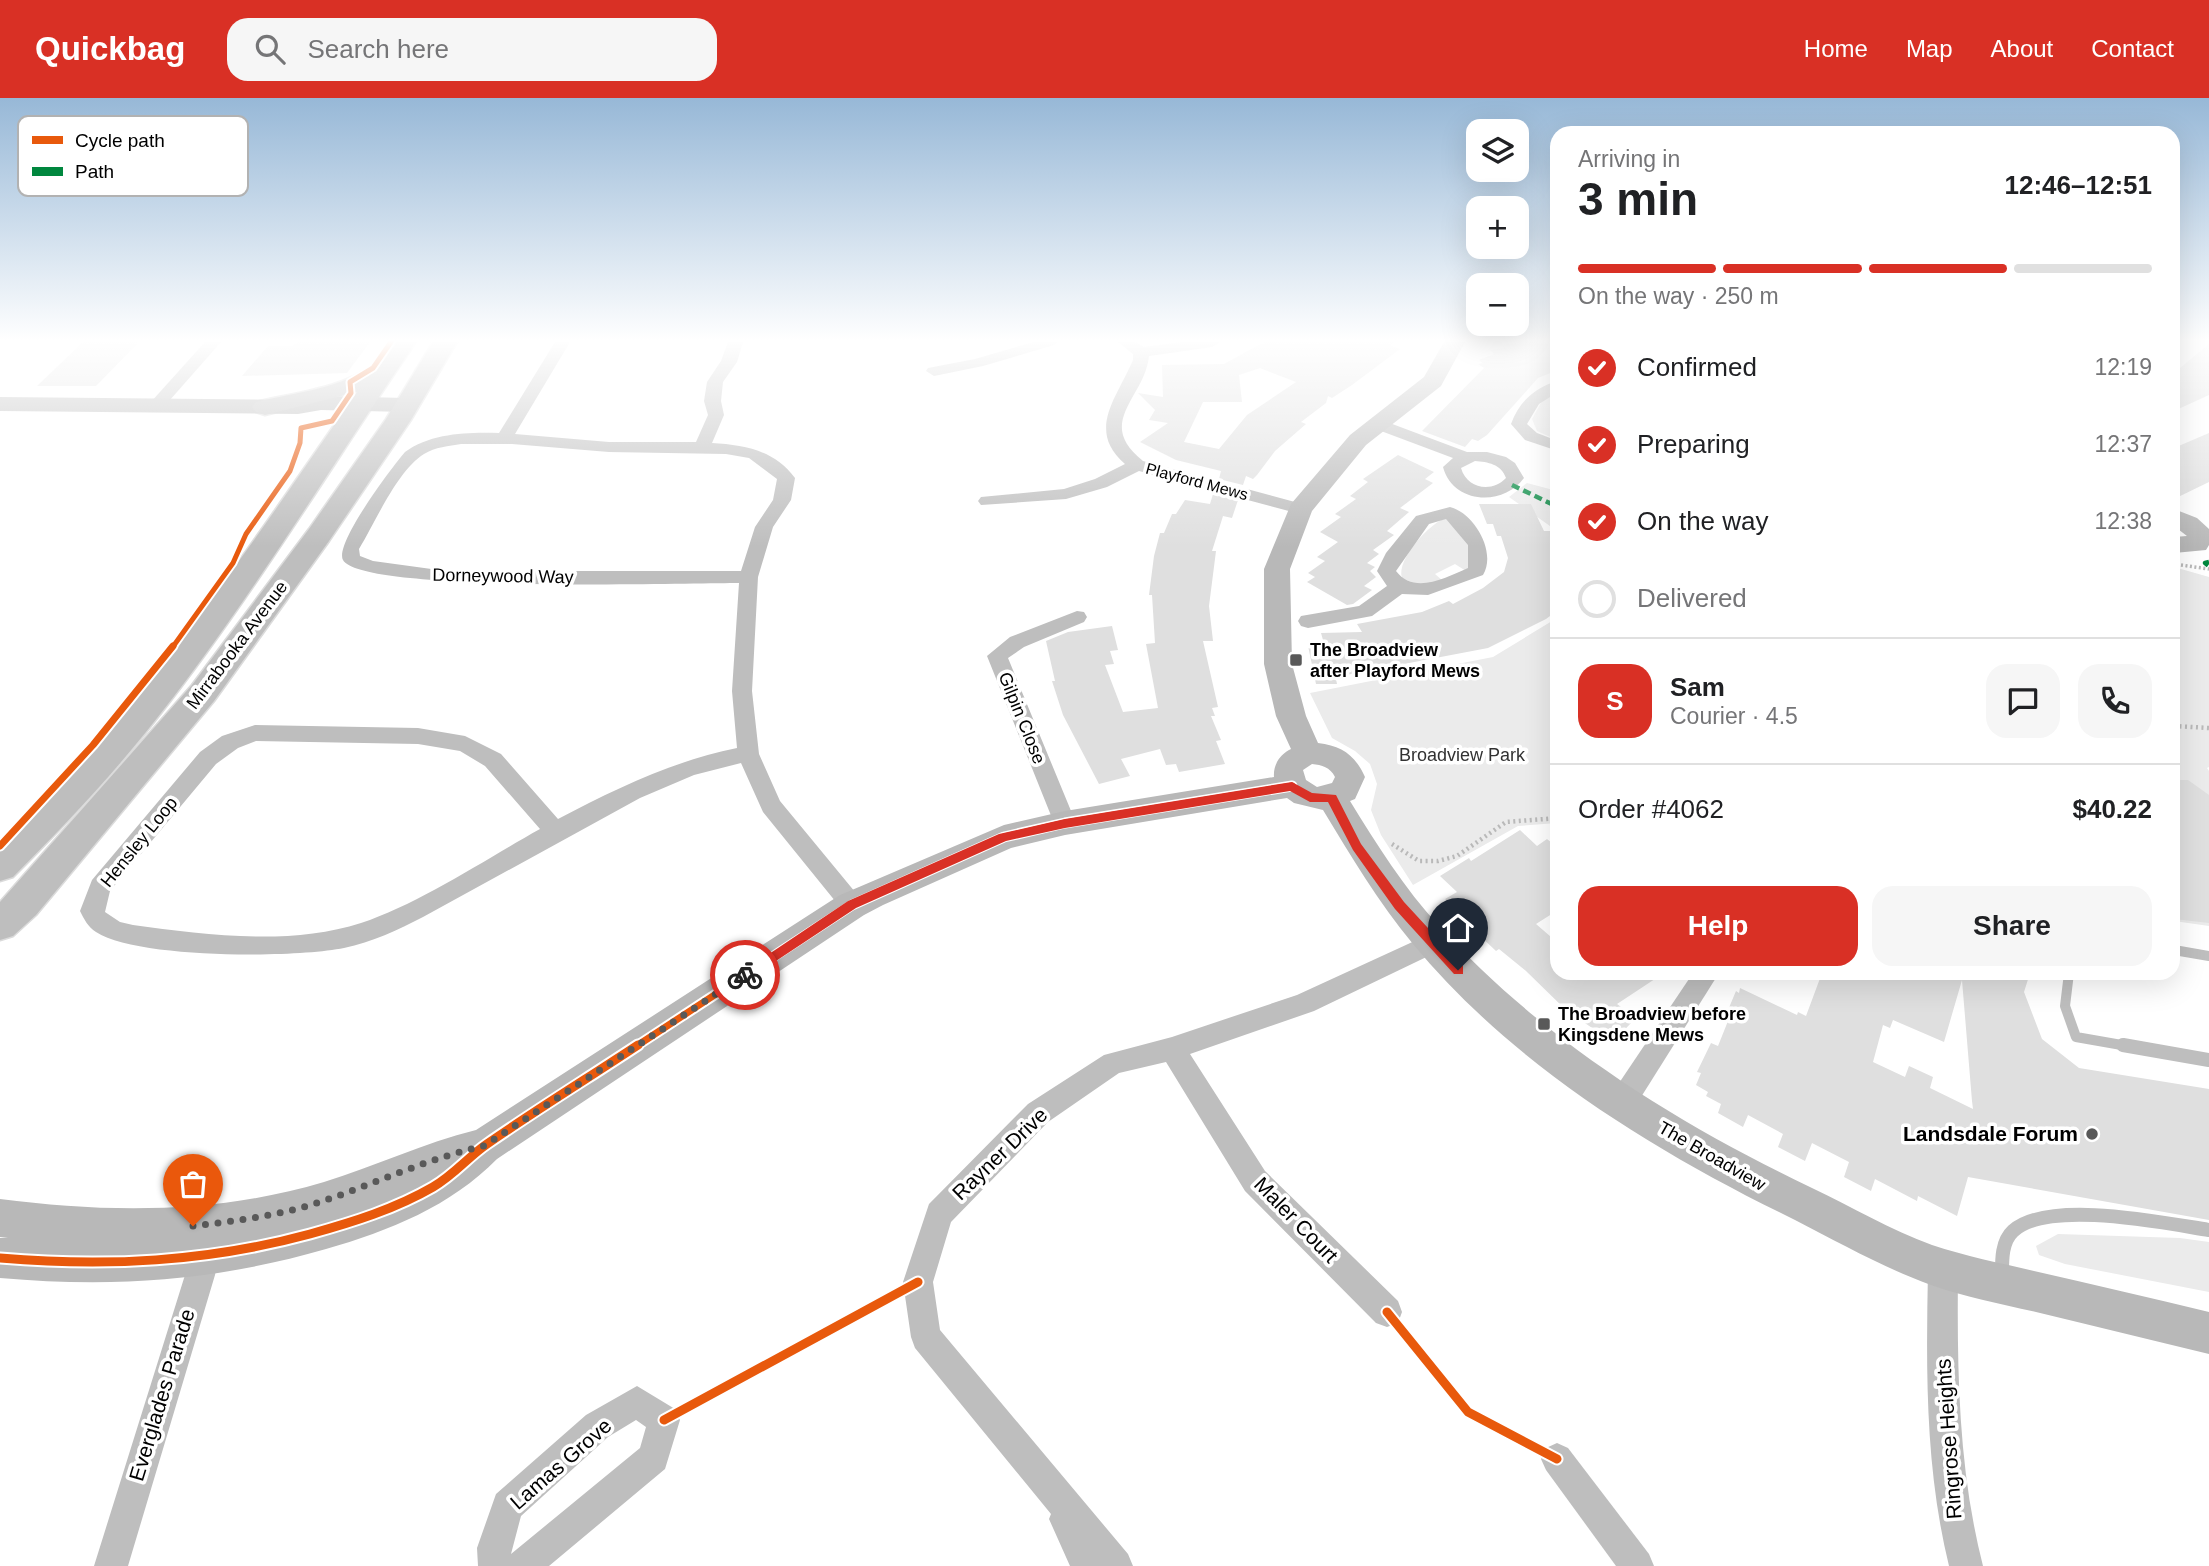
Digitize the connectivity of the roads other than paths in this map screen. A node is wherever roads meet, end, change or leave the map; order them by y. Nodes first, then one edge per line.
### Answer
1 (303, 410) edge
2 (356, 411) edge
3 (402, 411) edge
4 (521, 411) edge
5 (715, 411) edge
6 (1120, 411) edge
7 (1396, 411) edge
8 (1526, 411) edge
9 (1372, 429) junction
10 (1525, 434) junction
11 (504, 439) junction
12 (1550, 443) edge
13 (701, 449) junction
14 (1500, 460) junction
15 (1458, 462) junction
16 (1137, 465) junction
17 (315, 470) junction
18 (1463, 486) junction
19 (988, 501) dead end
20 (1300, 509) junction
21 (1450, 512) junction
22 (2180, 520) edge
23 (2196, 543) edge
24 (748, 577) junction
25 (1399, 587) junction
26 (1077, 617) dead end
27 (1308, 621) dead end
28 (1308, 753) junction
29 (748, 754) junction
30 (1292, 786) junction
31 (1332, 798) junction
32 (1065, 824) junction
33 (556, 832) junction
34 (0, 867) edge
35 (852, 905) junction
36 (0, 925) edge
37 (1432, 943) junction
38 (2180, 951) edge
39 (2209, 956) edge
40 (1702, 980) edge
41 (2068, 980) edge
42 (1172, 1049) junction
43 (2209, 1060) edge
44 (1621, 1104) junction
45 (0, 1218) edge
46 (2209, 1230) edge
47 (207, 1241) junction
48 (0, 1258) edge
49 (1943, 1269) junction
50 (2001, 1283) junction
51 (1387, 1311) dead end
52 (2209, 1333) edge
53 (1557, 1459) dead end
54 (1050, 1484) junction
55 (111, 1566) edge
56 (495, 1566) edge
57 (523, 1566) edge
58 (1088, 1566) edge
59 (1116, 1566) edge
60 (1637, 1566) edge
61 (1966, 1566) edge

1 - 17 main road
2 - 17 main road, Mirrabooka Avenue
3 - 36 main road, Mirrabooka Avenue
4 - 11 street
5 - 13 street
6 - 16 street, Playford Mews
7 - 9 street
8 - 10 street
9 - 15 street
9 - 20 street
10 - 12 street
10 - 14 street
11 - 13 street, Dorneywood Way
11 - 24 street, Dorneywood Way
13 - 24 street, Dorneywood Way
14 - 15 street
14 - 18 street
15 - 18 street
16 - 19 street
16 - 20 street, Playford Mews
17 - 34 main road, Mirrabooka Avenue
18 - 21 street
20 - 28 street
21 - 25 street
21 - 25 street
22 - 23 street
24 - 29 street, Dorneywood Way
25 - 27 street
26 - 32 street, Gilpin Close
28 - 30 street
28 - 31 street
29 - 33 street, Hensley Loop
29 - 35 street, Dorneywood Way
30 - 31 street
30 - 32 street
31 - 37 street, The Broadview
32 - 35 street
33 - 33 street, Hensley Loop
35 - 47 street
37 - 42 street, Rayner Drive
37 - 44 street, The Broadview
38 - 39 lane
40 - 44 street
41 - 43 lane
42 - 51 street, Maler Court
42 - 54 street, Rayner Drive
44 - 49 street, The Broadview
45 - 47 street
46 - 50 lane
47 - 48 street
47 - 55 street, Everglades Parade
49 - 50 street, The Broadview
49 - 61 street, Ringrose Heights
50 - 52 street, The Broadview
53 - 60 street
54 - 58 street, Rayner Drive
54 - 59 street, Rayner Drive
56 - 57 street, Lamas Grove

